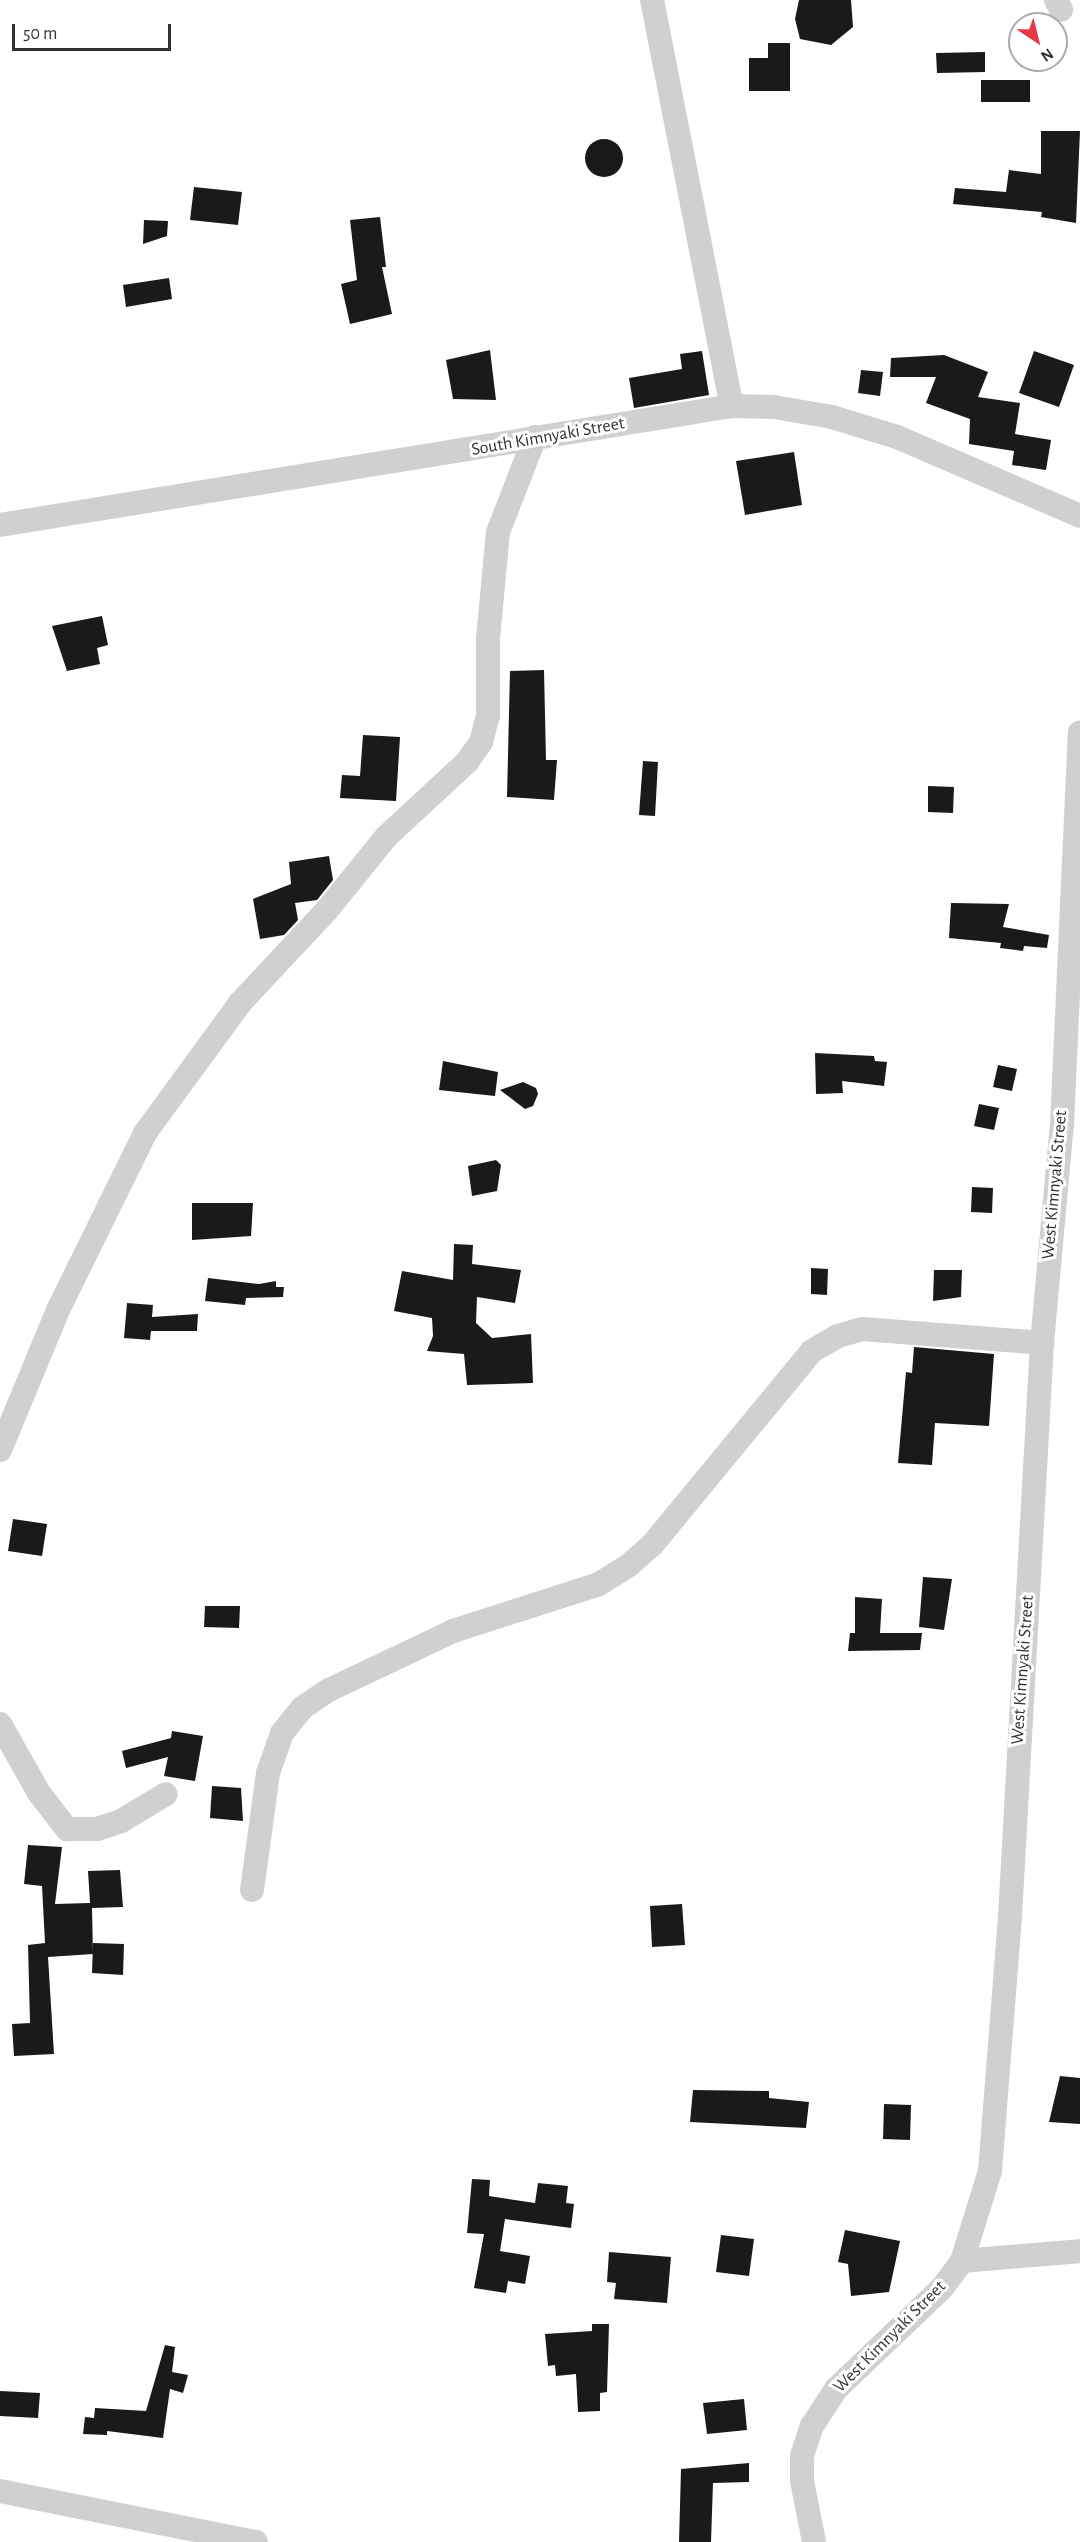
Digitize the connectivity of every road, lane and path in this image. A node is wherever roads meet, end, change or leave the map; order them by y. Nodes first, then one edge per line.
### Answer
1 (652, 0) edge
2 (732, 406) junction
3 (535, 437) junction
4 (1080, 516) edge
5 (0, 525) edge
6 (1080, 732) edge
7 (1071, 1125) edge
8 (1042, 1343) junction
9 (0, 1450) edge
10 (0, 1724) edge
11 (166, 1794) dead end
12 (252, 1890) dead end
13 (1080, 2251) edge
14 (962, 2260) junction
15 (0, 2491) edge
16 (256, 2542) edge
17 (814, 2542) edge

1 - 2 street
2 - 3 street, South Kimnyaki Street
2 - 4 street, South Kimnyaki Street
3 - 5 street, South Kimnyaki Street
3 - 9 street
6 - 7 street, West Kimnyaki Street
7 - 8 street, West Kimnyaki Street
8 - 12 street
8 - 14 street, West Kimnyaki Street
10 - 11 street
13 - 14 street
14 - 17 street, West Kimnyaki Street
15 - 16 street

